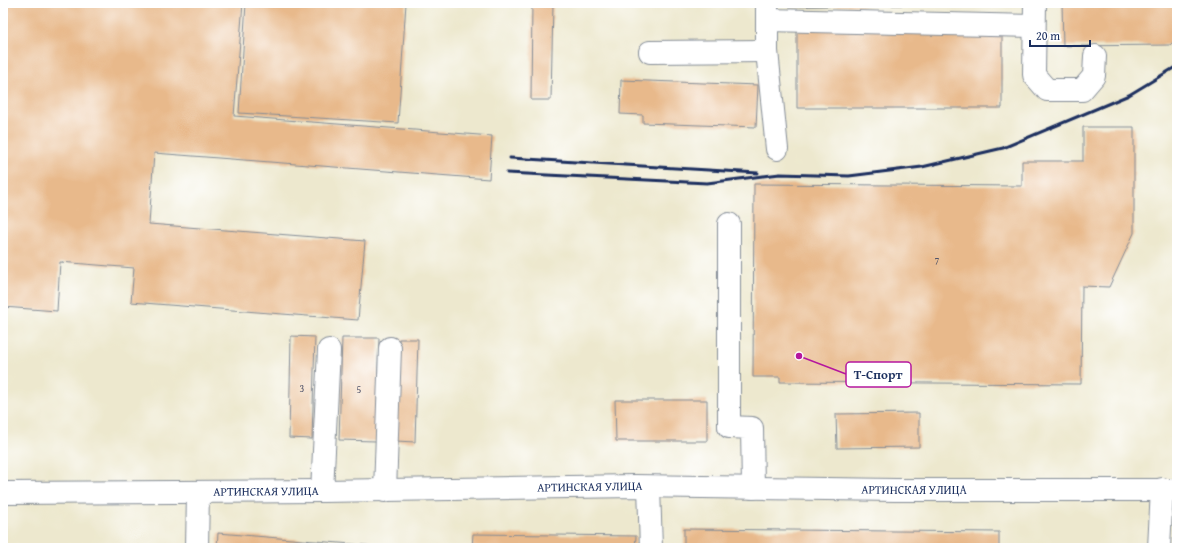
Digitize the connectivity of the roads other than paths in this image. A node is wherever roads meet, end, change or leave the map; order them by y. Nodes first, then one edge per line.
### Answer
1 (1035, 3) edge
2 (767, 12) edge
3 (1034, 26) junction
4 (767, 51) junction
5 (650, 52) dead end
6 (1096, 56) dead end
7 (777, 148) dead end
8 (729, 224) dead end
9 (390, 348) dead end
10 (329, 350) dead end
11 (649, 487) junction
12 (753, 488) junction
13 (1170, 489) edge
14 (385, 490) junction
15 (322, 491) junction
16 (198, 492) junction
17 (3, 493) edge
18 (197, 548) edge
19 (651, 548) edge
20 (1159, 548) edge

1 - 3 street
2 - 3 street
2 - 4 street
3 - 6 street
4 - 5 street
4 - 7 street
8 - 12 street
9 - 14 street
10 - 15 street
11 - 12 street, АРТИНСКАЯ УЛИЦА
11 - 14 street, АРТИНСКАЯ УЛИЦА
11 - 19 street
12 - 13 street, АРТИНСКАЯ УЛИЦА
13 - 20 street
14 - 15 street, АРТИНСКАЯ УЛИЦА
15 - 16 street, АРТИНСКАЯ УЛИЦА
16 - 17 street, АРТИНСКАЯ УЛИЦА
16 - 18 street

